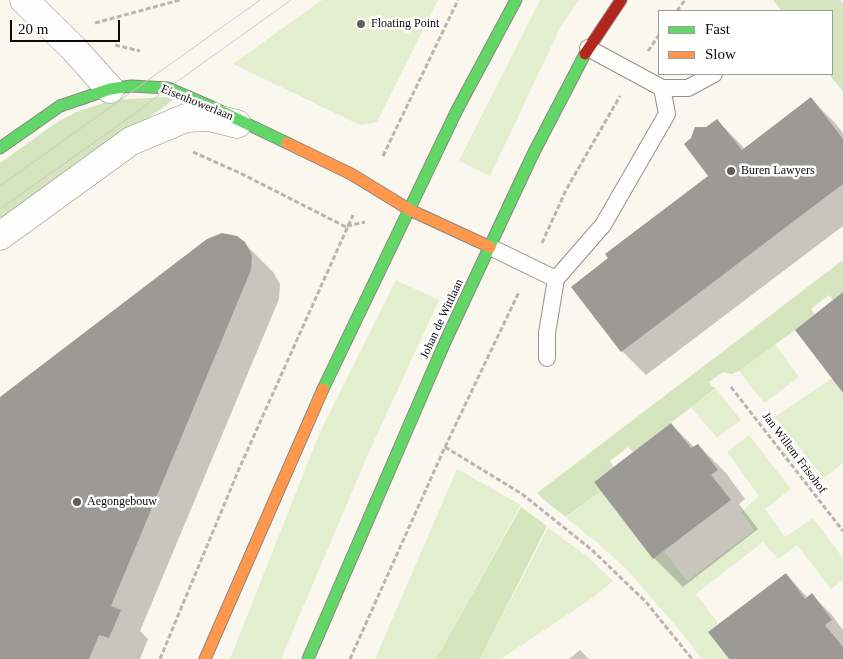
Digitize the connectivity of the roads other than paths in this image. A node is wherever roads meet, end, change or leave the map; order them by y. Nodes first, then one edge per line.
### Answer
1 (24, 0) edge
2 (516, 0) edge
3 (621, 0) edge
4 (588, 48) junction
5 (712, 75) edge
6 (662, 88) junction
7 (110, 89) junction
8 (258, 128) junction
9 (0, 148) edge
10 (410, 210) junction
11 (0, 236) edge
12 (490, 247) junction
13 (556, 279) junction
14 (547, 358) dead end
15 (205, 659) edge
16 (308, 659) edge

1 - 7 street
2 - 10 main road
3 - 4 main road, Johan de Wittlaan
4 - 6 lane
4 - 12 main road, Johan de Wittlaan
5 - 6 lane
6 - 13 lane
7 - 8 main road, Eisenhowerlaan
7 - 9 main road, Eisenhowerlaan
8 - 10 main road, Eisenhowerlaan
8 - 11 street, Eisenhowerlaan
10 - 12 main road, Eisenhowerlaan
10 - 15 main road
12 - 13 lane
12 - 16 main road, Johan de Wittlaan
13 - 14 lane

